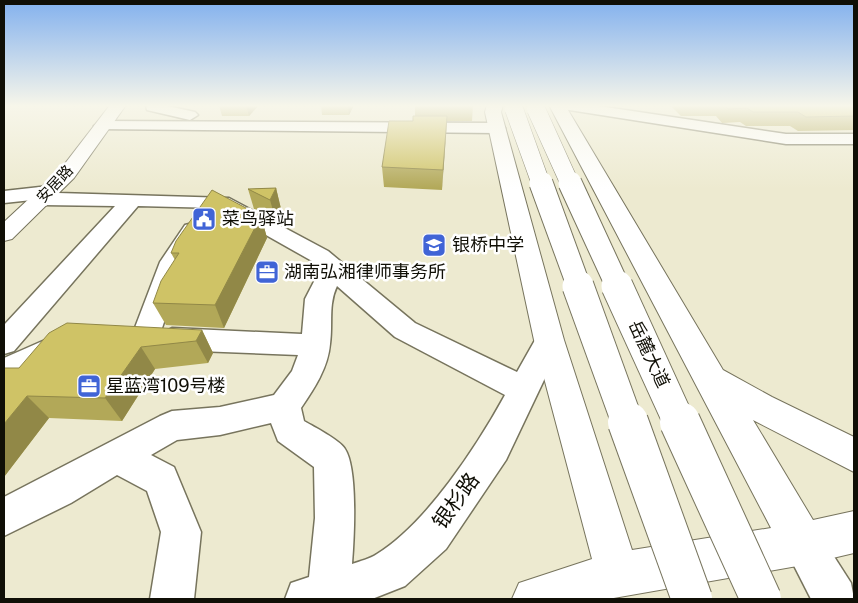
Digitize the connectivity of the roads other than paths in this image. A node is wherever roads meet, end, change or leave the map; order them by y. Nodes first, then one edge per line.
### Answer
1 (97, 133) edge
2 (529, 133) edge
3 (535, 133) edge
4 (538, 133) edge
5 (543, 133) edge
6 (734, 133) edge
7 (854, 139) edge
8 (46, 195) junction
9 (4, 197) edge
10 (132, 200) junction
11 (199, 221) edge
12 (4, 234) edge
13 (334, 267) junction
14 (80, 333) edge
15 (117, 336) edge
16 (145, 338) junction
17 (549, 340) junction
18 (4, 343) edge
19 (316, 345) junction
20 (4, 371) edge
21 (711, 378) junction
22 (524, 390) junction
23 (284, 406) junction
24 (854, 455) edge
25 (116, 456) junction
26 (4, 518) edge
27 (854, 532) edge
28 (803, 544) junction
29 (621, 587) edge
30 (318, 597) edge
31 (172, 599) edge
32 (535, 599) edge
33 (692, 599) edge
34 (761, 599) edge
35 (835, 599) edge

1 - 8 main road, 安居路
2 - 17 main road
3 - 33 main road, bridge
4 - 34 main road, 岳麓大道, bridge
5 - 21 main road
6 - 7 street
8 - 9 street
8 - 10 street
8 - 12 main road, 安居路
10 - 13 street
10 - 18 street
11 - 16 street
13 - 19 street
13 - 22 street
14 - 20 street
15 - 16 street
16 - 19 street
17 - 22 street, 银杉路
17 - 29 main road
19 - 23 street
21 - 24 main road
21 - 28 main road
22 - 30 street, 银杉路
23 - 25 street
23 - 30 street
25 - 26 street
25 - 31 street
27 - 28 main road
28 - 29 main road
28 - 35 street
29 - 32 main road

